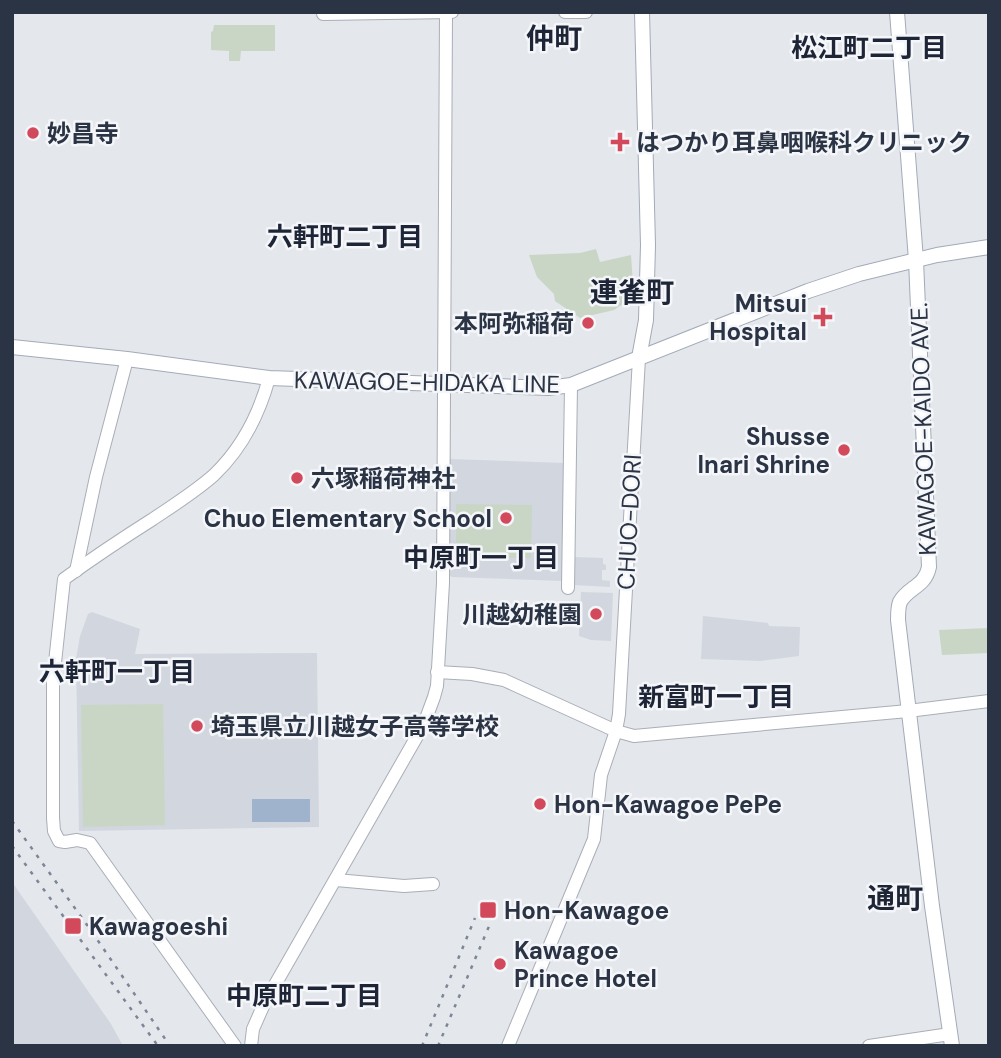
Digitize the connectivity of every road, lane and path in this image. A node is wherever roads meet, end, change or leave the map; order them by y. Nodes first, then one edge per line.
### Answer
1 (449, 12) edge
2 (565, 12) edge
3 (586, 12) edge
4 (642, 12) edge
5 (897, 12) edge
6 (323, 14) dead end
7 (989, 247) edge
8 (916, 260) junction
9 (12, 347) edge
10 (639, 358) junction
11 (127, 359) junction
12 (269, 378) junction
13 (444, 385) junction
14 (571, 385) junction
15 (76, 570) junction
16 (568, 588) dead end
17 (437, 672) junction
18 (989, 701) edge
19 (908, 711) junction
20 (616, 731) junction
21 (336, 880) junction
22 (433, 884) dead end
23 (951, 1040) edge
24 (235, 1046) edge
25 (251, 1046) edge
26 (508, 1046) edge
27 (869, 1046) edge

1 - 6 street
1 - 13 street
2 - 3 street
4 - 10 main road, CHUO-DORI
5 - 8 main road, KAWAGOE-KAIDO AVE.
7 - 8 main road, KAWAGOE-HIDAKA LINE
8 - 10 main road, KAWAGOE-HIDAKA LINE
8 - 19 main road, KAWAGOE-KAIDO AVE.
9 - 11 main road, KAWAGOE-HIDAKA LINE
10 - 14 main road, KAWAGOE-HIDAKA LINE
10 - 20 street, CHUO-DORI
11 - 12 main road, KAWAGOE-HIDAKA LINE
11 - 15 street
12 - 13 main road, KAWAGOE-HIDAKA LINE
12 - 15 street
13 - 14 main road, KAWAGOE-HIDAKA LINE
13 - 17 street
14 - 16 street
15 - 24 street
17 - 20 street
17 - 21 street
18 - 19 street
19 - 20 street
19 - 23 main road, KAWAGOE-KAIDO AVE.
20 - 26 street, CHUO-DORI
21 - 22 street
21 - 25 street
23 - 27 street

